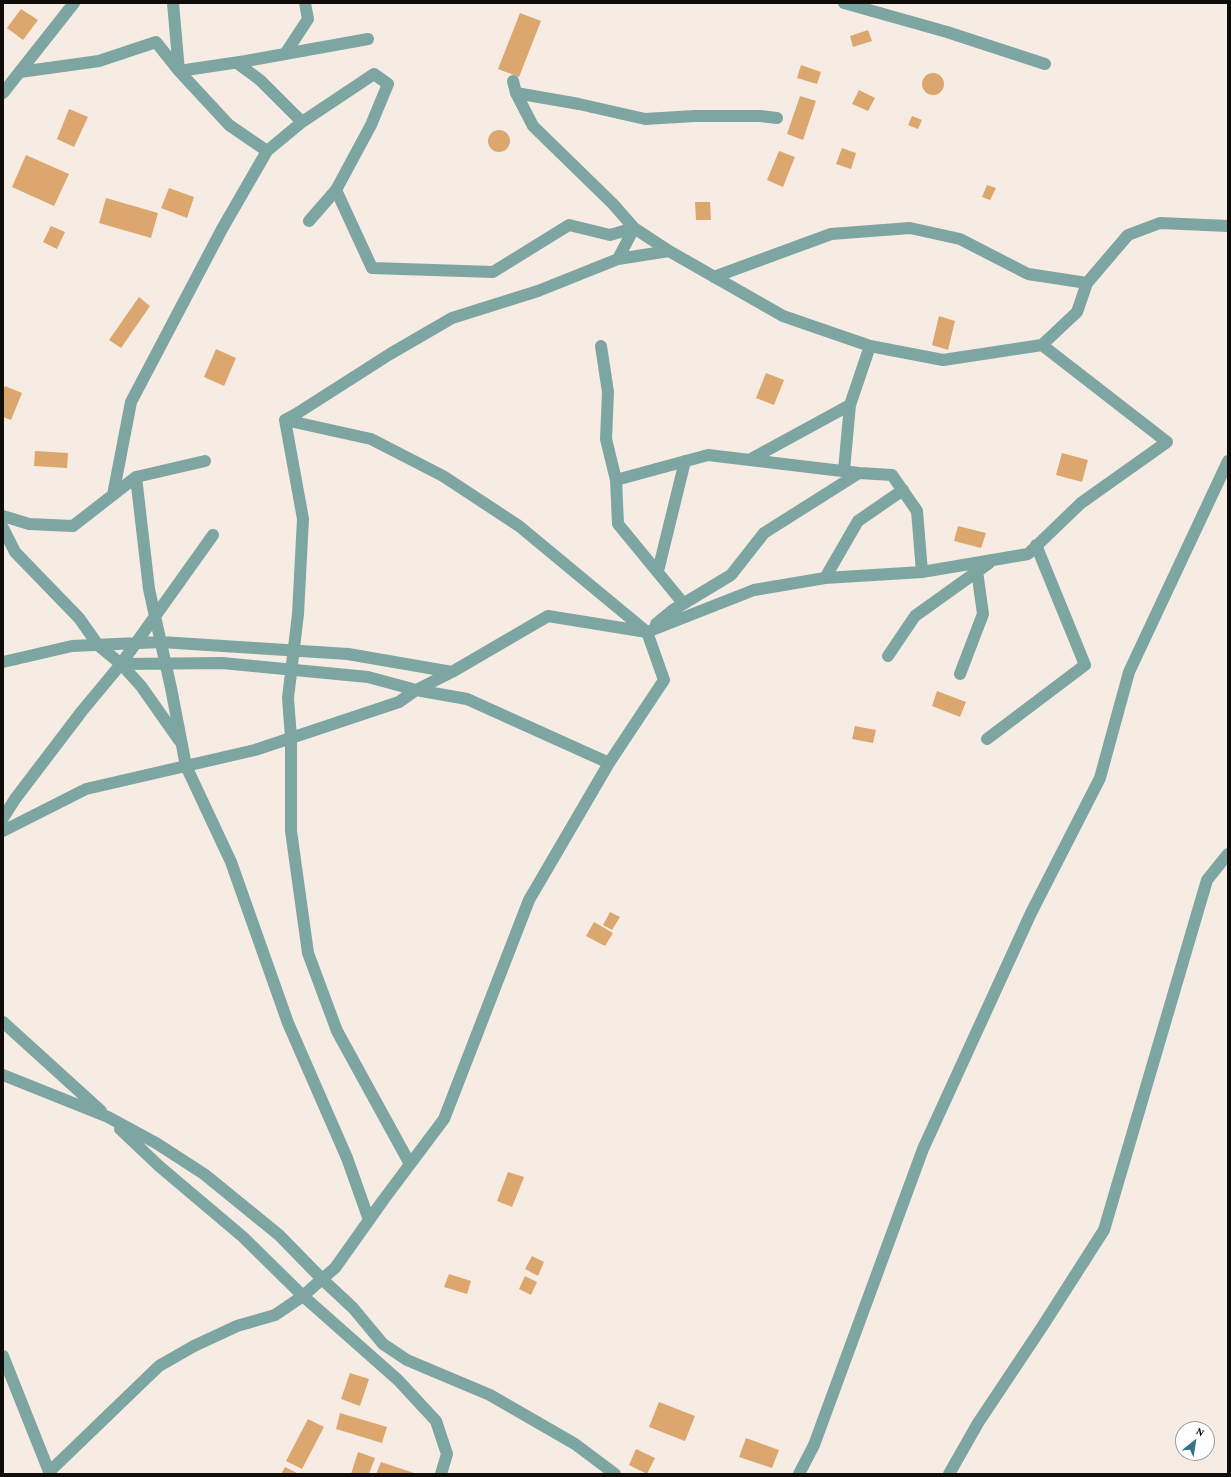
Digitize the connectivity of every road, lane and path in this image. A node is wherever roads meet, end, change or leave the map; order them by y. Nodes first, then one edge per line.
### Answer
1 (74, 3) edge
2 (173, 3) edge
3 (305, 3) edge
4 (844, 3) edge
5 (368, 39) dead end
6 (285, 54) junction
7 (237, 63) junction
8 (1045, 64) dead end
9 (179, 71) junction
10 (20, 72) junction
11 (3, 93) edge
12 (777, 118) dead end
13 (302, 122) junction
14 (267, 151) junction
15 (336, 190) junction
16 (309, 221) dead end
17 (1228, 226) edge
18 (634, 228) junction
19 (669, 251) junction
20 (618, 259) junction
21 (714, 277) junction
22 (1087, 283) junction
23 (1042, 345) junction
24 (601, 346) dead end
25 (870, 346) junction
26 (850, 405) junction
27 (285, 420) junction
28 (751, 460) junction
29 (206, 461) dead end
30 (685, 461) junction
31 (1228, 461) edge
32 (844, 470) junction
33 (859, 473) junction
34 (136, 477) junction
35 (616, 480) junction
36 (903, 490) junction
37 (114, 495) junction
38 (3, 516) edge
39 (3, 528) edge
40 (213, 535) dead end
41 (1036, 545) junction
42 (994, 560) junction
43 (977, 571) junction
44 (658, 572) junction
45 (922, 572) junction
46 (825, 578) junction
47 (683, 603) junction
48 (155, 615) junction
49 (647, 632) junction
50 (161, 642) junction
51 (136, 643) junction
52 (98, 645) junction
53 (294, 650) junction
54 (888, 656) dead end
55 (3, 662) edge
56 (165, 663) junction
57 (121, 664) junction
58 (292, 669) junction
59 (452, 672) junction
60 (960, 674) dead end
61 (416, 690) junction
62 (291, 738) junction
63 (987, 739) dead end
64 (181, 744) junction
65 (609, 763) junction
66 (186, 766) junction
67 (3, 818) edge
68 (3, 831) edge
69 (1228, 854) edge
70 (3, 1022) edge
71 (3, 1074) edge
72 (108, 1117) junction
73 (410, 1164) junction
74 (369, 1220) junction
75 (322, 1279) junction
76 (303, 1296) junction
77 (3, 1356) edge
78 (49, 1473) edge
79 (441, 1474) edge
80 (615, 1474) edge
81 (799, 1474) edge
82 (950, 1474) edge

1 - 10 street
2 - 9 street
3 - 6 street
4 - 8 street
5 - 6 street
6 - 7 street
7 - 9 street
7 - 13 street
9 - 10 street
9 - 14 street
10 - 11 street
12 - 18 street
13 - 14 street
13 - 15 street
14 - 37 street
15 - 16 street
15 - 18 street
17 - 22 street
18 - 19 street
18 - 20 street
19 - 20 street
19 - 21 street
20 - 27 street
21 - 22 street
21 - 25 street
22 - 23 street
23 - 25 street
23 - 41 street
24 - 35 street
25 - 26 street
26 - 28 street
26 - 32 street
27 - 49 street
27 - 53 street
28 - 30 street
28 - 32 street
29 - 34 street
30 - 35 street
30 - 44 street
31 - 81 street
32 - 33 street
33 - 36 street
33 - 47 street
34 - 37 street
34 - 48 street
35 - 44 street
36 - 45 street
36 - 46 street
37 - 38 street
39 - 52 street
40 - 48 street
41 - 42 street
41 - 63 street
42 - 43 street
42 - 45 street
43 - 54 street
43 - 60 street
44 - 47 street
45 - 46 street
46 - 49 street
47 - 49 street
48 - 50 street
48 - 51 street
49 - 59 street
49 - 65 street
50 - 51 street
50 - 53 street
50 - 56 street
51 - 52 street
51 - 57 street
52 - 55 street
52 - 57 street
53 - 58 street
53 - 59 street
56 - 57 street
56 - 58 street
56 - 64 street
57 - 64 street
57 - 67 street
58 - 61 street
58 - 62 street
59 - 61 street
61 - 62 street
61 - 65 street
62 - 66 street
62 - 73 street
64 - 66 street
65 - 73 street
66 - 68 street
66 - 74 street
69 - 82 street
70 - 72 street
71 - 72 street
72 - 75 street
72 - 76 street
73 - 74 street
74 - 75 street
75 - 76 street
75 - 80 street
76 - 78 street
76 - 79 street
77 - 78 street

